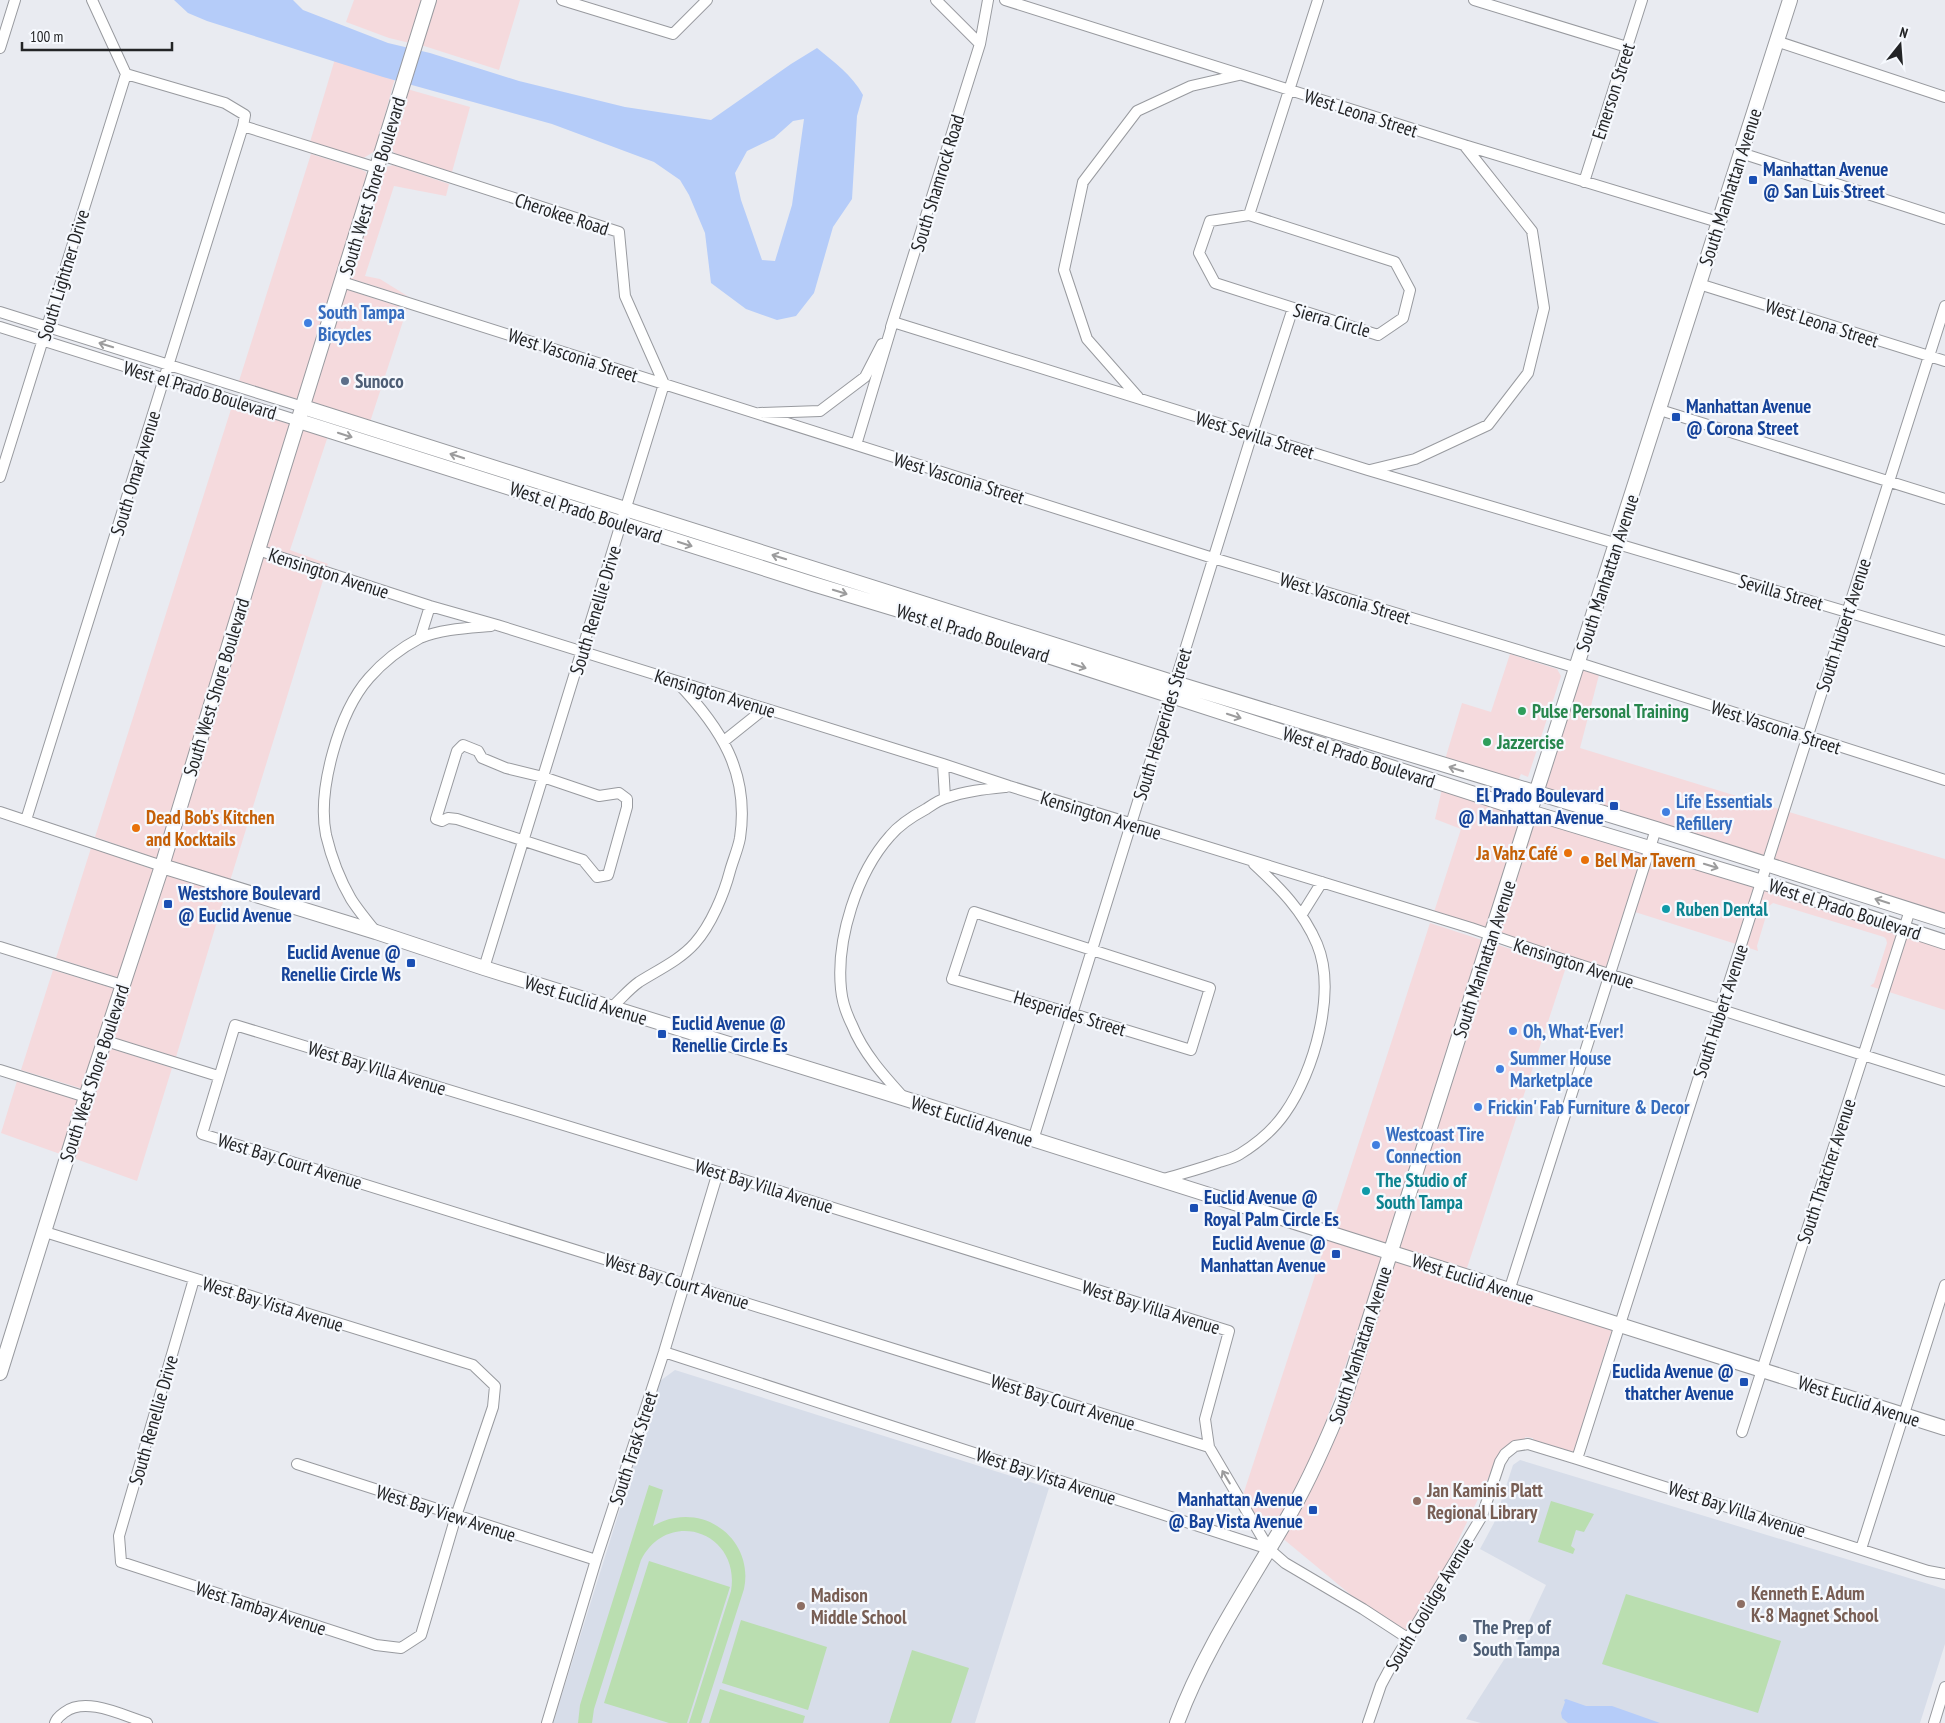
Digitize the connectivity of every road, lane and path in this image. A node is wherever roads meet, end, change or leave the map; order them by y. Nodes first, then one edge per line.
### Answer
1 (15, 0) edge
2 (92, 0) edge
3 (429, 0) edge
4 (562, 0) edge
5 (707, 0) edge
6 (936, 0) edge
7 (988, 0) edge
8 (1005, 0) edge
9 (1318, 0) edge
10 (1474, 0) edge
11 (1642, 0) edge
12 (1790, 0) edge
13 (1776, 41) junction
14 (980, 44) junction
15 (1627, 47) junction
16 (0, 48) edge
17 (126, 74) junction
18 (1240, 75) junction
19 (1289, 90) junction
20 (1945, 97) edge
21 (243, 126) junction
22 (1464, 145) junction
23 (1740, 153) junction
24 (379, 162) junction
25 (1584, 182) junction
26 (1249, 215) junction
27 (1945, 219) edge
28 (1718, 222) junction
29 (342, 282) junction
30 (1699, 284) junction
31 (1945, 306) edge
32 (1293, 308) junction
33 (0, 312) edge
34 (893, 322) junction
35 (0, 327) edge
36 (47, 327) junction
37 (43, 340) junction
38 (1930, 356) junction
39 (1945, 361) edge
40 (169, 365) junction
41 (165, 379) junction
42 (664, 384) junction
43 (1138, 398) junction
44 (303, 407) junction
45 (1660, 410) junction
46 (752, 413) junction
47 (299, 421) junction
48 (1252, 434) junction
49 (856, 445) junction
50 (1368, 470) junction
51 (487, 473) junction
52 (0, 477) edge
53 (1889, 482) junction
54 (1945, 499) edge
55 (624, 517) junction
56 (1617, 543) junction
57 (258, 550) junction
58 (1213, 558) junction
59 (817, 569) junction
60 (813, 584) junction
61 (430, 606) junction
62 (1848, 611) junction
63 (497, 625) junction
64 (994, 632) junction
65 (420, 638) junction
66 (1945, 642) edge
67 (582, 652) junction
68 (1578, 665) junction
69 (676, 681) junction
70 (1173, 690) junction
71 (764, 709) junction
72 (1329, 730) junction
73 (1807, 737) junction
74 (724, 741) junction
75 (1324, 745) junction
76 (943, 764) junction
77 (1478, 776) junction
78 (543, 777) junction
79 (1945, 780) edge
80 (1009, 786) junction
81 (1472, 793) junction
82 (1536, 793) junction
83 (945, 798) junction
84 (1595, 811) junction
85 (0, 812) edge
86 (1530, 812) junction
87 (26, 820) junction
88 (1131, 824) junction
89 (1656, 829) junction
90 (1590, 830) junction
91 (523, 841) junction
92 (1650, 848) junction
93 (1252, 862) junction
94 (1767, 865) junction
95 (162, 866) junction
96 (1322, 882) junction
97 (1762, 882) junction
98 (1910, 910) junction
99 (1302, 914) junction
100 (1945, 921) edge
101 (1904, 930) junction
102 (376, 932) junction
103 (1492, 936) junction
104 (1945, 942) edge
105 (0, 947) edge
106 (1092, 950) junction
107 (484, 968) junction
108 (1610, 975) junction
109 (122, 985) junction
110 (611, 1008) junction
111 (1721, 1010) junction
112 (1073, 1014) junction
113 (106, 1041) junction
114 (1864, 1055) junction
115 (0, 1070) edge
116 (218, 1076) junction
117 (1945, 1081) edge
118 (86, 1096) junction
119 (906, 1100) junction
120 (1032, 1140) junction
121 (718, 1172) junction
122 (1161, 1180) junction
123 (45, 1232) junction
124 (1390, 1253) junction
125 (194, 1280) junction
126 (684, 1284) junction
127 (1945, 1286) edge
128 (1509, 1291) junction
129 (1619, 1325) junction
130 (664, 1352) junction
131 (1761, 1370) junction
132 (0, 1373) edge
133 (1904, 1416) junction
134 (1945, 1428) edge
135 (1742, 1432) dead end
136 (1528, 1444) joint
137 (1209, 1447) junction
138 (1577, 1459) junction
139 (297, 1464) dead end
140 (456, 1516) junction
141 (1269, 1548) junction
142 (1861, 1549) junction
143 (596, 1560) junction
144 (121, 1562) joint
145 (1945, 1574) edge
146 (1408, 1639) junction
147 (1945, 1686) edge
148 (55, 1723) edge
149 (146, 1723) edge
150 (547, 1723) edge
151 (1177, 1723) edge
152 (1368, 1723) edge
153 (1934, 1723) edge

1 - 16 street
2 - 17 street
3 - 24 street, South West Shore Boulevard
4 - 5 street
6 - 14 street
7 - 14 street, South Shamrock Road
8 - 18 street, West Leona Street
9 - 19 street
10 - 15 street
11 - 15 street, Emerson Street
12 - 13 street, South Manhattan Avenue
13 - 20 street
13 - 23 street, South Manhattan Avenue
14 - 34 street, South Shamrock Road
15 - 25 street, Emerson Street
17 - 21 street
17 - 36 street, South Lightner Drive
18 - 19 street, West Leona Street
18 - 43 street
19 - 22 street, West Leona Street
19 - 26 street
21 - 24 street
21 - 40 street, South Omar Avenue
22 - 25 street, West Leona Street
22 - 50 street
23 - 27 street
23 - 28 street, South Manhattan Avenue
24 - 29 street, South West Shore Boulevard
24 - 42 street, Cherokee Road
25 - 28 street, West Leona Street
26 - 32 street, Sierra Circle
26 - 32 street, Sierra Circle
28 - 30 street, South Manhattan Avenue
29 - 42 street, West Vasconia Street
29 - 44 street, South West Shore Boulevard
30 - 38 street, West Leona Street
30 - 45 street, South Manhattan Avenue
31 - 38 street, South Hubert Avenue
32 - 48 street, South Hesperides Street
33 - 36 street, West el Prado Boulevard
34 - 43 street, West Sevilla Street
34 - 46 street, South Shamrock Road
34 - 49 street, South Shamrock Road
35 - 37 street, West el Prado Boulevard
36 - 37 street, South Lightner Drive
40 -> 36 street, West el Prado Boulevard
37 - 41 street, West el Prado Boulevard
37 - 52 street, South Lightner Drive
38 - 39 street, West Leona Street
38 - 53 street, South Hubert Avenue
40 - 41 street, South Omar Avenue
40 - 44 street, West el Prado Boulevard
41 - 47 street, West el Prado Boulevard
41 - 87 street, South Omar Avenue
42 - 46 street, West Vasconia Street
42 - 55 street, South Renellie Drive
43 - 48 street, West Sevilla Street
44 - 47 street, South West Shore Boulevard
51 -> 44 street, West el Prado Boulevard
45 - 53 street
45 - 56 street, South Manhattan Avenue
46 - 49 street, West Vasconia Street
47 -> 51 street, West el Prado Boulevard
47 - 57 street, South West Shore Boulevard
48 - 50 street, West Sevilla Street
48 - 58 street, South Hesperides Street
49 - 58 street, West Vasconia Street
50 - 56 street, West Sevilla Street
51 - 55 street, West el Prado Boulevard
53 - 54 street
53 - 62 street, South Hubert Avenue
59 -> 55 street, West el Prado Boulevard
55 -> 60 street, West el Prado Boulevard
55 - 67 street, South Renellie Drive
56 - 62 street, Sevilla Street
56 - 68 street, South Manhattan Avenue
57 - 61 street, Kensington Avenue
57 - 95 street, South West Shore Boulevard
58 - 68 street, West Vasconia Street
58 - 70 street, South Hesperides Street
59 - 60 street
59 - 64 street, West el Prado Boulevard
60 -> 64 street, West el Prado Boulevard
61 - 63 street, Kensington Avenue
61 - 65 street
62 - 66 street, Sevilla Street
62 - 73 street, South Hubert Avenue
63 - 65 street
63 - 67 street, Kensington Avenue
64 - 70 street, West el Prado Boulevard
65 - 102 street
67 - 69 street, Kensington Avenue
67 - 78 street, South Renellie Drive
68 - 73 street, West Vasconia Street
68 - 82 street, South Manhattan Avenue
69 - 71 street, Kensington Avenue
69 - 74 street
70 - 72 street, West el Prado Boulevard
70 -> 75 street, West el Prado Boulevard
70 - 88 street, South Hesperides Street
71 - 74 street
71 - 76 street, Kensington Avenue
72 - 75 street
77 -> 72 street, West el Prado Boulevard
73 - 79 street, West Vasconia Street
73 - 94 street, South Hubert Avenue
74 - 110 street
75 - 81 street, West el Prado Boulevard
76 - 80 street, Kensington Avenue
76 - 83 street
77 - 81 street
77 - 82 street, West el Prado Boulevard
78 - 91 street, South Renellie Drive
78 - 91 street
78 - 91 street
80 - 83 street
80 - 88 street, Kensington Avenue
81 - 86 street, West el Prado Boulevard
82 - 84 street, West el Prado Boulevard
82 - 86 street, South Manhattan Avenue
83 - 119 street
84 - 89 street, West el Prado Boulevard
84 - 90 street
85 - 87 street, West Euclid Avenue
86 - 90 street, West el Prado Boulevard
86 - 103 street, South Manhattan Avenue
87 - 95 street, West Euclid Avenue
88 - 93 street, Kensington Avenue
88 - 106 street, South Hesperides Street
89 - 92 street
89 - 94 street, West el Prado Boulevard
90 - 92 street, West el Prado Boulevard
91 - 107 street, South Renellie Drive
92 -> 97 street, West el Prado Boulevard
92 - 108 street
93 - 96 street, Kensington Avenue
93 - 99 street
94 - 97 street, South Hubert Avenue
98 -> 94 street, West el Prado Boulevard
95 - 102 street, West Euclid Avenue
95 - 109 street, South West Shore Boulevard
96 - 99 street
96 - 103 street, Kensington Avenue
97 - 101 street, West el Prado Boulevard
97 - 111 street, South Hubert Avenue
98 - 100 street, West el Prado Boulevard
98 - 101 street, South Thatcher Avenue
99 - 122 street
101 - 104 street, West el Prado Boulevard
101 - 114 street, South Thatcher Avenue
102 - 107 street, West Euclid Avenue
103 - 108 street, Kensington Avenue
103 - 124 street, South Manhattan Avenue
105 - 109 street
106 - 112 street, South Hesperides Street
106 - 112 street, Hesperides Street
106 - 112 street, Hesperides Street
107 - 110 street, West Euclid Avenue
108 - 111 street, Kensington Avenue
108 - 128 street
109 - 113 street, South West Shore Boulevard
110 - 119 street, West Euclid Avenue
111 - 114 street, Kensington Avenue
111 - 129 street, South Hubert Avenue
112 - 120 street, South Hesperides Street
113 - 116 street
113 - 118 street, South West Shore Boulevard
114 - 117 street, Kensington Avenue
114 - 131 street, South Thatcher Avenue
115 - 118 street
116 - 121 street, West Bay Villa Avenue
116 - 126 street, West Bay Court Avenue
118 - 123 street, South West Shore Boulevard
119 - 120 street, West Euclid Avenue
120 - 122 street, West Euclid Avenue
121 - 126 street, South Trask Street
121 - 137 street, West Bay Villa Avenue
122 - 124 street, West Euclid Avenue
123 - 125 street, West Bay Vista Avenue
123 - 132 street, South West Shore Boulevard
124 - 128 street, West Euclid Avenue
124 - 141 street, South Manhattan Avenue
125 - 140 street, West Bay Vista Avenue
125 - 144 street, South Renellie Drive
126 - 130 street, South Trask Street
126 - 137 street, West Bay Court Avenue
127 - 133 street
128 - 129 street, West Euclid Avenue
129 - 131 street, West Euclid Avenue
129 - 138 street, South Hubert Avenue
130 - 141 street, West Bay Vista Avenue
130 - 143 street, South Trask Street
131 - 133 street, West Euclid Avenue
131 - 135 street, South Thatcher Avenue
133 - 134 street, West Euclid Avenue
133 - 142 street
136 - 138 street, West Bay Villa Avenue
136 - 146 street, South Coolidge Avenue
141 -> 137 street
138 - 142 street, West Bay Villa Avenue
139 - 140 street, West Bay View Avenue
140 - 143 street, West Bay View Avenue
140 - 144 street, West Tambay Avenue
141 - 146 street, West Bay Vista Avenue
141 - 151 street, South Manhattan Avenue
142 - 145 street, West Bay Villa Avenue
143 - 150 street, South Trask Street
146 - 152 street, South Coolidge Avenue
147 - 153 street
148 - 149 street

